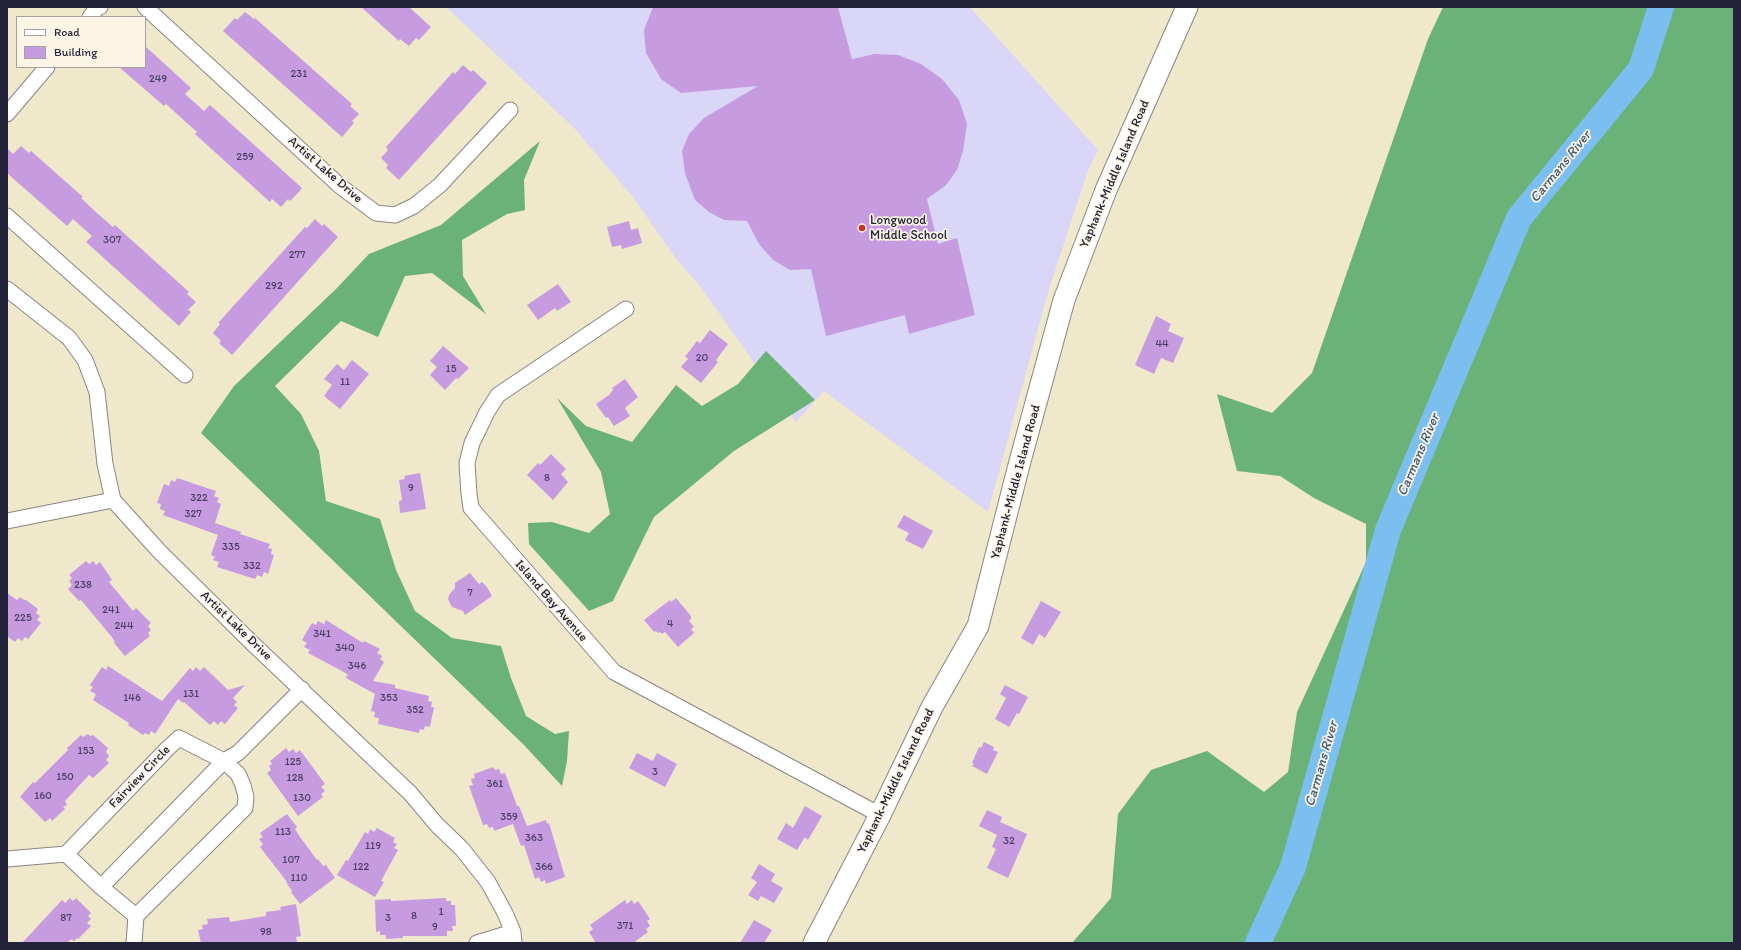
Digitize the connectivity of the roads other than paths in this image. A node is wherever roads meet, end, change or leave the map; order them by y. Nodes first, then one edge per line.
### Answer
1 (145, 7) edge
2 (1187, 7) edge
3 (46, 68) edge
4 (510, 110) dead end
5 (7, 114) edge
6 (7, 216) edge
7 (7, 289) edge
8 (626, 309) dead end
9 (185, 375) dead end
10 (113, 500) junction
11 (7, 521) edge
12 (302, 689) junction
13 (224, 761) junction
14 (880, 814) junction
15 (66, 854) junction
16 (7, 859) edge
17 (101, 887) junction
18 (136, 916) junction
19 (516, 939) edge
20 (134, 943) edge
21 (477, 943) edge
22 (814, 943) edge

1 - 4 street, Artist Lake Drive
2 - 14 main road, Yaphank-Middle Island Road
3 - 5 street
6 - 9 street
7 - 10 street, Artist Lake Drive
8 - 14 street, Island Bay Avenue
10 - 11 street
10 - 12 street, Artist Lake Drive
12 - 13 street
12 - 19 street, Artist Lake Drive
13 - 15 street, Fairview Circle
13 - 17 street
13 - 18 street, Fairview Circle
14 - 22 main road, Yaphank-Middle Island Road
15 - 16 street
15 - 17 street
17 - 18 street
18 - 20 street
19 - 21 street

